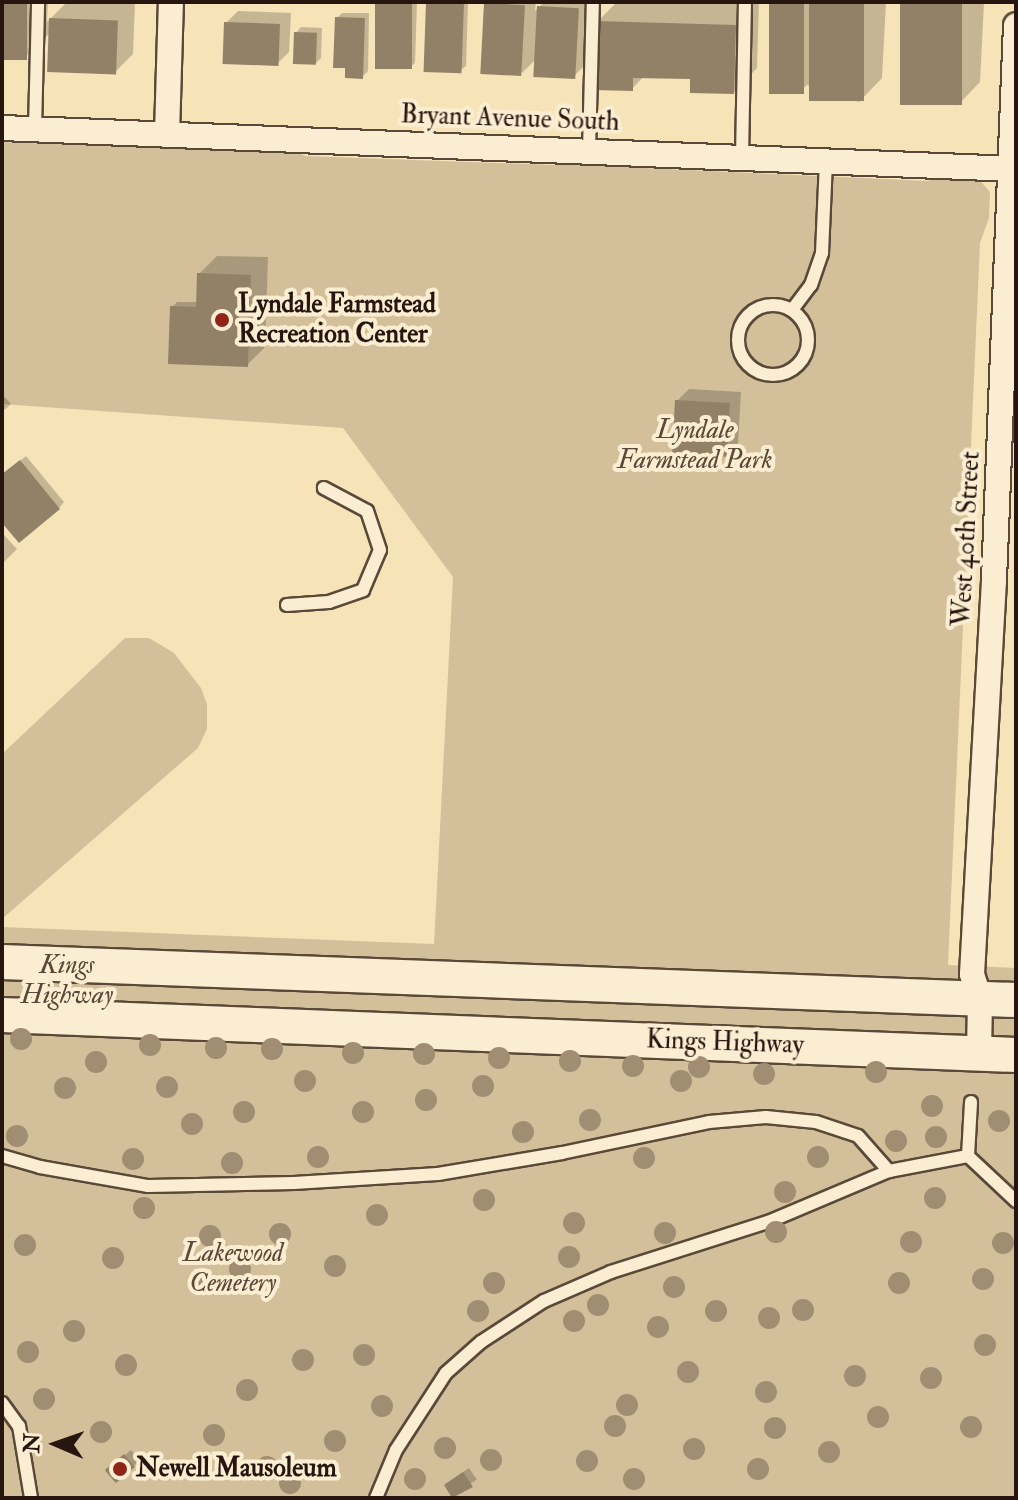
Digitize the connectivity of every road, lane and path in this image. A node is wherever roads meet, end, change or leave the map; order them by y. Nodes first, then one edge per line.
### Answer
1 (38, 2) edge
2 (171, 2) edge
3 (593, 2) edge
4 (745, 2) edge
5 (1016, 25) edge
6 (2, 128) edge
7 (35, 129) junction
8 (167, 134) junction
9 (589, 150) junction
10 (742, 157) junction
11 (826, 160) junction
12 (1013, 169) edge
13 (792, 310) junction
14 (324, 488) dead end
15 (1005, 581) edge
16 (287, 605) dead end
17 (2, 962) edge
18 (980, 999) junction
19 (1016, 1000) edge
20 (2, 1015) edge
21 (979, 1053) junction
22 (1016, 1055) edge
23 (971, 1102) dead end
24 (2, 1156) edge
25 (968, 1156) junction
26 (889, 1171) junction
27 (1016, 1201) edge
28 (2, 1403) edge
29 (31, 1498) edge
30 (376, 1498) edge

1 - 7 lane
2 - 8 street
3 - 9 lane
4 - 10 lane
5 - 12 street, West 40th Street
6 - 7 street, Bryant Avenue South
7 - 8 street, Bryant Avenue South
8 - 9 street, Bryant Avenue South
9 - 10 street, Bryant Avenue South
10 - 11 street, Bryant Avenue South
11 - 12 street, Bryant Avenue South
11 - 13 lane
12 - 15 street, West 40th Street
13 - 13 lane
14 - 16 lane
15 - 18 street, West 40th Street
17 - 18 street, Kings Highway
18 - 19 street, Kings Highway
18 - 21 street, West 40th Street
20 - 21 street, Kings Highway
21 - 22 street, Kings Highway
23 - 25 lane
24 - 26 lane
25 - 26 lane
25 - 27 lane
26 - 30 lane
28 - 29 lane

